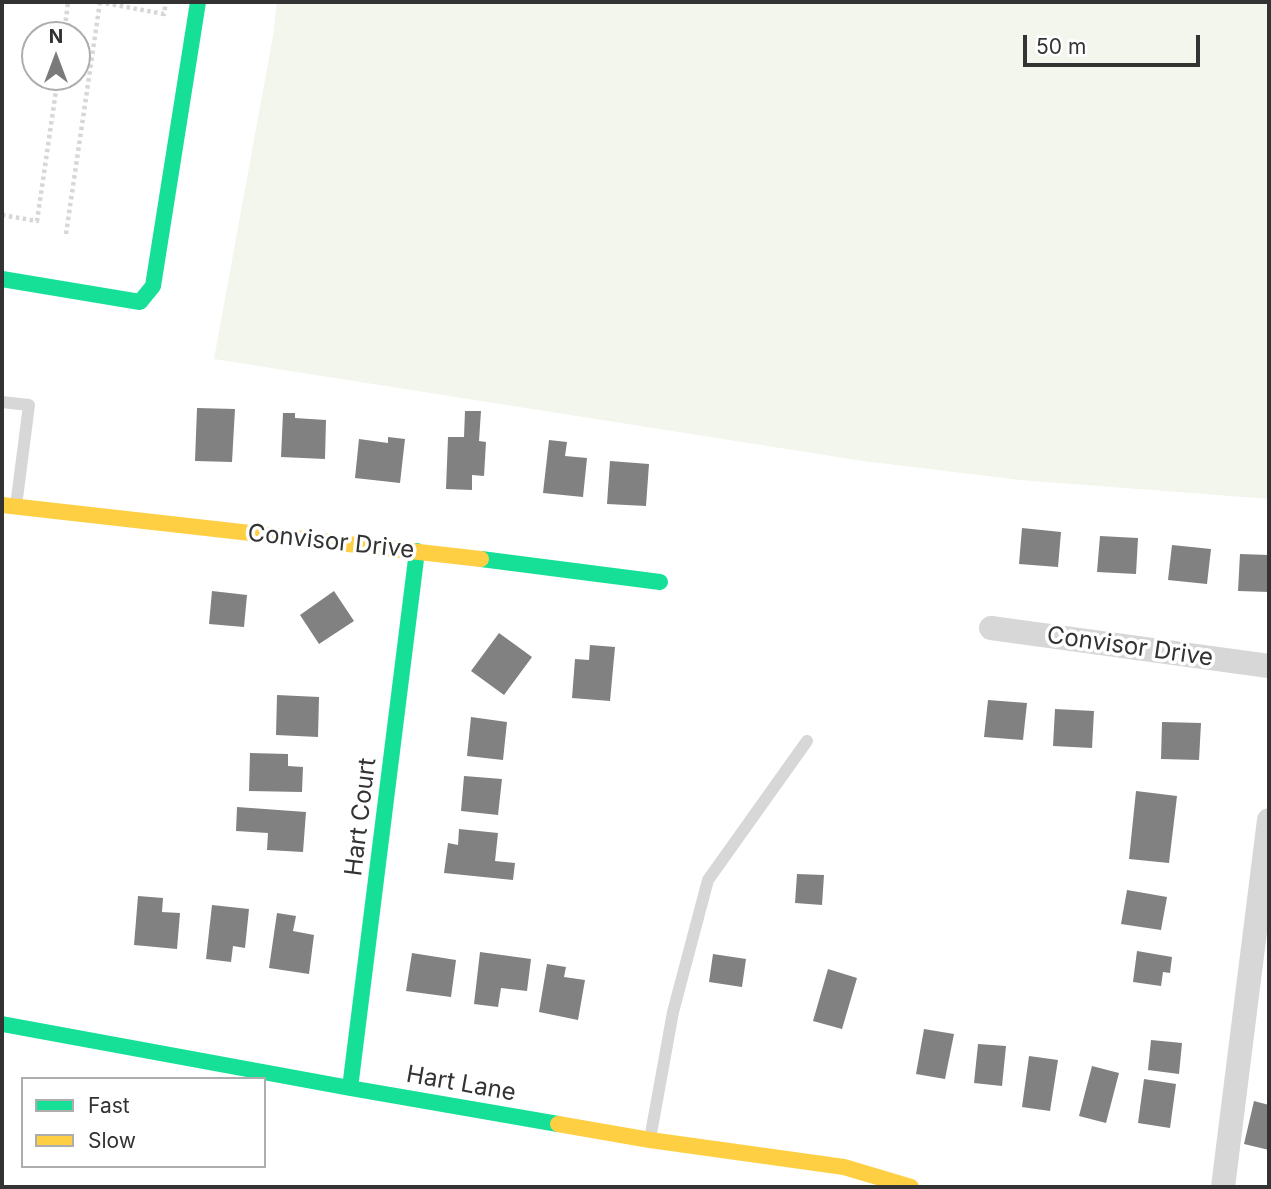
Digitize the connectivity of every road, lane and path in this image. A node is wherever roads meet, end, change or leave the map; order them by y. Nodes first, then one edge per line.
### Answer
1 (68, 2) edge
2 (99, 2) edge
3 (166, 2) edge
4 (198, 2) edge
5 (66, 21) edge
6 (56, 91) edge
7 (2, 215) edge
8 (66, 234) dead end
9 (2, 279) edge
10 (2, 401) edge
11 (9, 506) edge
12 (417, 551) junction
13 (660, 582) dead end
14 (991, 628) dead end
15 (1269, 666) edge
16 (807, 741) dead end
17 (1269, 820) edge
18 (2, 1024) edge
19 (350, 1088) junction
20 (650, 1140) junction
21 (911, 1187) edge
22 (1223, 1187) edge

1 - 5 path
2 - 3 path
2 - 8 path
4 - 9 street
6 - 7 path
10 - 11 lane
11 - 12 street, Convisor Drive
12 - 13 street, Convisor Drive
12 - 19 street, Hart Court
14 - 15 street, Convisor Drive
16 - 20 lane
17 - 22 street
18 - 19 street, Hart Lane
19 - 20 street, Hart Lane
20 - 21 street, Hart Lane

